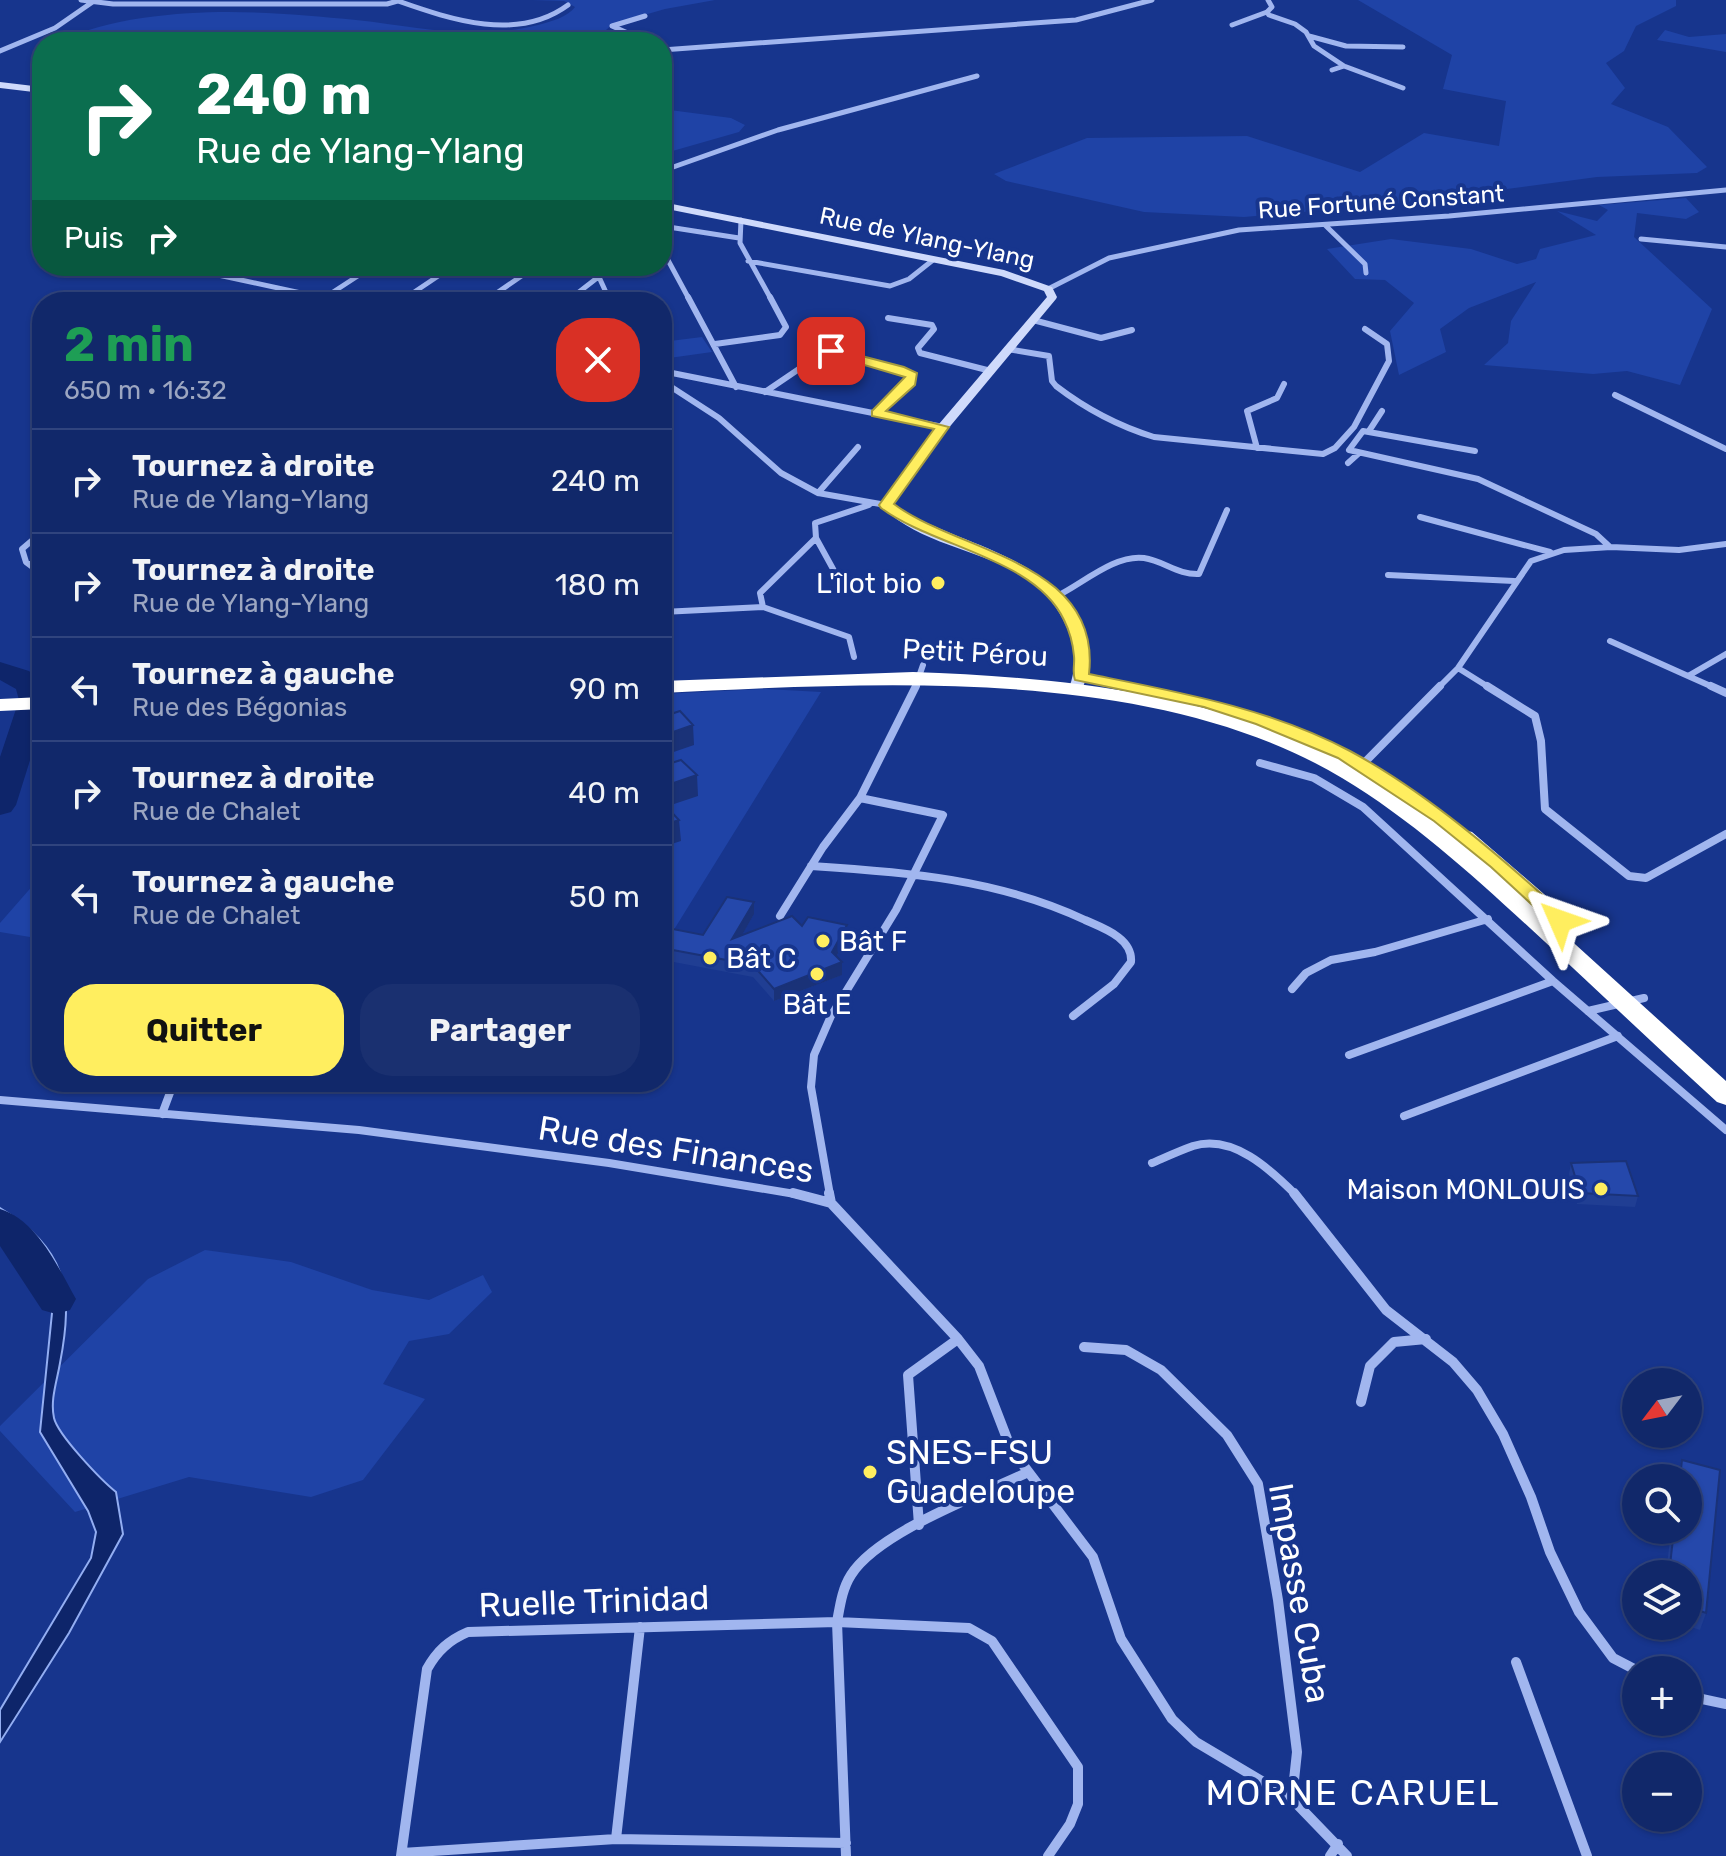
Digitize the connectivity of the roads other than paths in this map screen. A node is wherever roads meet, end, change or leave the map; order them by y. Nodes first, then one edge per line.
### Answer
1 (81, 0) edge
2 (399, 0) edge
3 (1152, 0) edge
4 (1268, 0) edge
5 (93, 1) edge
6 (568, 5) dead end
7 (1267, 12) junction
8 (645, 16) dead end
9 (1232, 25) dead end
10 (45, 32) edge
11 (626, 32) edge
12 (1309, 36) junction
13 (32, 38) edge
14 (1403, 47) dead end
15 (672, 48) edge
16 (0, 51) edge
17 (1344, 66) junction
18 (1332, 70) dead end
19 (977, 76) dead end
20 (0, 85) edge
21 (1403, 88) dead end
22 (32, 89) edge
23 (672, 167) edge
24 (1726, 190) edge
25 (672, 207) edge
26 (741, 220) junction
27 (1326, 226) junction
28 (672, 228) edge
29 (739, 238) junction
30 (1641, 239) dead end
31 (1726, 247) edge
32 (933, 260) junction
33 (748, 261) junction
34 (672, 267) edge
35 (1366, 273) dead end
36 (223, 276) edge
37 (358, 276) edge
38 (438, 276) edge
39 (522, 276) edge
40 (597, 278) joint
41 (1048, 289) junction
42 (296, 292) edge
43 (333, 292) edge
44 (415, 292) edge
45 (498, 292) edge
46 (579, 292) edge
47 (605, 292) edge
48 (888, 318) dead end
49 (1033, 320) junction
50 (1365, 329) dead end
51 (1132, 330) dead end
52 (715, 344) junction
53 (1007, 349) junction
54 (991, 371) junction
55 (672, 373) edge
56 (1284, 384) dead end
57 (672, 387) edge
58 (736, 387) junction
59 (765, 392) junction
60 (1615, 395) dead end
61 (1382, 411) dead end
62 (876, 413) junction
63 (943, 427) junction
64 (1369, 431) junction
65 (858, 447) dead end
66 (1257, 448) junction
67 (1726, 449) edge
68 (1475, 451) dead end
69 (1358, 454) junction
70 (1348, 463) dead end
71 (818, 493) junction
72 (880, 504) junction
73 (1227, 510) dead end
74 (1420, 517) dead end
75 (816, 538) junction
76 (32, 540) edge
77 (1726, 544) edge
78 (1611, 547) junction
79 (1551, 552) junction
80 (32, 566) edge
81 (1388, 575) dead end
82 (838, 578) dead end
83 (1514, 581) junction
84 (1057, 596) junction
85 (763, 607) junction
86 (672, 612) edge
87 (1610, 641) dead end
88 (1726, 654) edge
89 (854, 657) dead end
90 (1458, 668) junction
91 (922, 671) junction
92 (1688, 676) junction
93 (672, 677) edge
94 (1078, 682) junction
95 (672, 686) edge
96 (1726, 693) edge
97 (1260, 763) dead end
98 (1356, 769) junction
99 (860, 798) junction
100 (1726, 834) edge
101 (811, 866) junction
102 (915, 871) junction
103 (780, 916) dead end
104 (1488, 919) junction
105 (1553, 981) junction
106 (1292, 989) dead end
107 (1635, 1001) junction
108 (1588, 1011) junction
109 (1073, 1016) dead end
110 (1618, 1036) junction
111 (1349, 1055) dead end
112 (1726, 1074) edge
113 (170, 1092) edge
114 (1726, 1096) edge
115 (0, 1100) edge
116 (162, 1114) junction
117 (1404, 1116) dead end
118 (1726, 1130) edge
119 (1152, 1163) dead end
120 (831, 1203) junction
121 (958, 1339) junction
122 (1426, 1339) junction
123 (1084, 1347) dead end
124 (1361, 1402) dead end
125 (1026, 1473) junction
126 (919, 1525) junction
127 (837, 1622) junction
128 (640, 1627) junction
129 (1516, 1662) dead end
130 (1622, 1663) edge
131 (1702, 1699) edge
132 (1726, 1704) edge
133 (1292, 1799) junction
134 (616, 1839) junction
135 (1338, 1844) junction
136 (846, 1850) edge
137 (401, 1855) edge
138 (1048, 1856) edge
139 (1330, 1856) edge
140 (1347, 1856) edge
141 (1587, 1856) edge

1 - 5 street
2 - 5 street
2 - 6 street
3 - 15 street
4 - 7 street
5 - 10 street
7 - 9 street
7 - 12 street
8 - 11 street
12 - 14 street
12 - 17 street
13 - 16 street
17 - 18 street
17 - 21 street
19 - 23 street
20 - 22 street
24 - 27 street, Rue Fortuné Constant
25 - 26 street, Rue de Ylang-Ylang
26 - 29 street
26 - 32 street, Rue de Ylang-Ylang
27 - 35 street
27 - 41 street, Rue Fortuné Constant
28 - 29 street
29 - 33 street
30 - 31 street
32 - 33 street
32 - 41 street, Rue de Ylang-Ylang
33 - 52 street
34 - 52 street
36 - 42 street
37 - 43 street
38 - 44 street
39 - 45 street
40 - 46 street
40 - 47 street
41 - 49 street, Rue de Ylang-Ylang
48 - 54 street
49 - 51 street
49 - 53 street, Rue de Ylang-Ylang
50 - 66 street
52 - 58 street
53 - 54 street, Rue de Ylang-Ylang
53 - 66 street
54 - 63 street, Rue de Ylang-Ylang
55 - 58 street
56 - 66 street
57 - 71 street
58 - 59 street
59 - 62 street
59 - 62 street
60 - 67 street
61 - 64 street
62 - 63 street
63 - 72 street, Rue de Ylang-Ylang
64 - 68 street
64 - 69 street
65 - 71 street
69 - 70 street
69 - 78 street
71 - 72 street
72 - 75 street
72 - 84 street
73 - 84 street
74 - 79 street
75 - 82 street
75 - 85 street
76 - 80 street
77 - 78 street
78 - 79 street
79 - 83 street
81 - 83 street
83 - 90 street
84 - 94 street
85 - 86 street
85 - 89 street
87 - 92 street
88 - 92 street
90 - 98 street
90 - 100 street
91 - 93 highway, Petit Pérou
91 - 94 highway, Petit Pérou
91 - 95 highway, Petit Pérou
91 - 99 street
92 - 96 street
94 - 98 highway, Petit Pérou
97 - 104 street
98 - 107 highway, Petit Pérou
99 - 101 street
99 - 102 street
101 - 102 street
101 - 103 street
102 - 109 street
102 - 120 street
104 - 105 street
104 - 106 street
105 - 108 street
105 - 111 street
107 - 108 street
107 - 112 highway, Petit Pérou
107 - 114 highway, Petit Pérou
108 - 110 street
110 - 117 street
110 - 118 street
113 - 116 street
115 - 116 street, Rue des Finances
116 - 120 street, Rue des Finances
119 - 122 street
120 - 121 street, Rue des Finances
121 - 125 street, Rue des Finances
121 - 126 street
122 - 124 street
122 - 130 street
123 - 133 street, Impasse Cuba
125 - 126 street
125 - 133 street, Rue des Finances
126 - 127 street
127 - 128 street, Ruelle Trinidad
127 - 136 street
127 - 138 street, Ruelle Trinidad
128 - 134 street
128 - 137 street, Ruelle Trinidad
129 - 141 street
131 - 132 street
133 - 135 street, Rue des Finances
134 - 136 street
134 - 137 street
135 - 139 street
135 - 140 street, Rue des Finances

